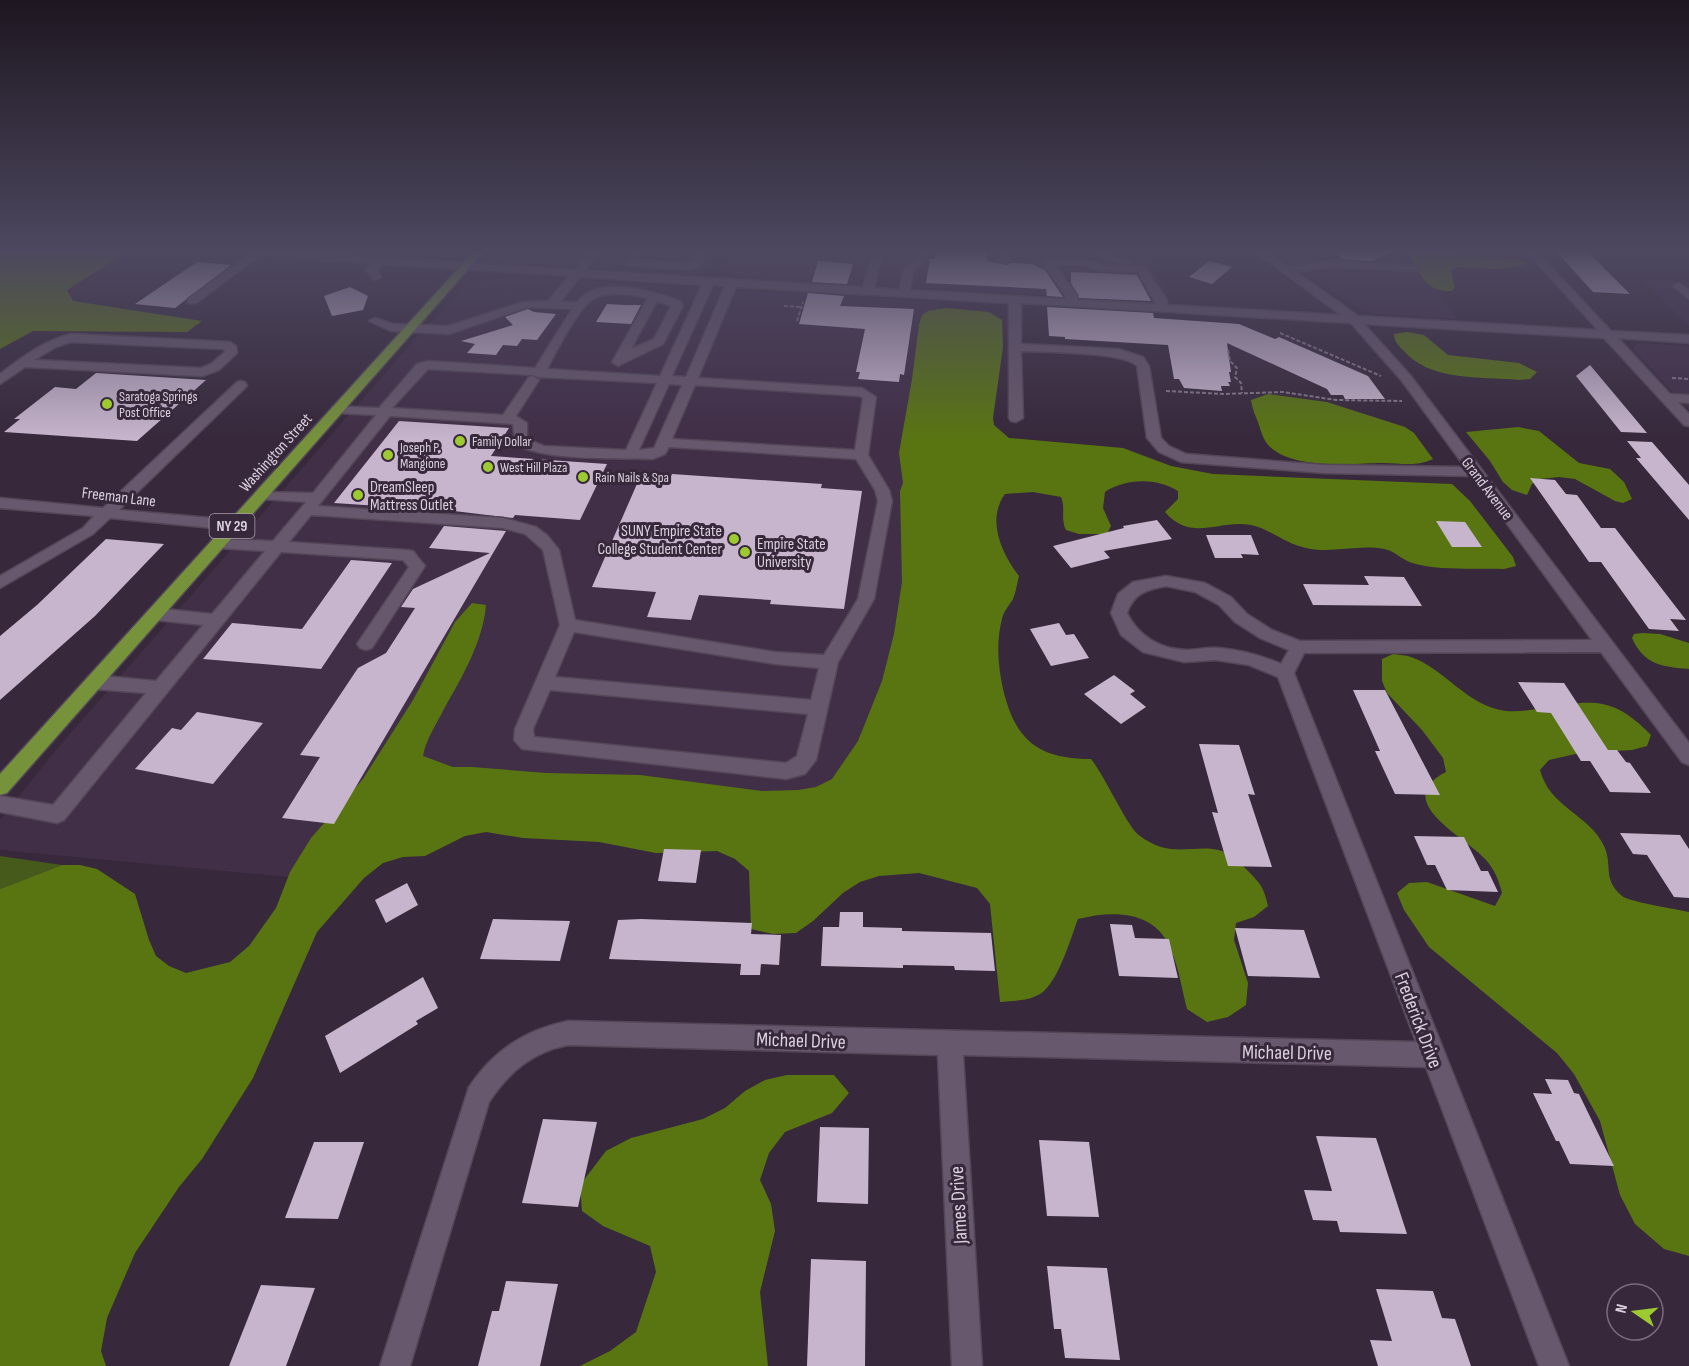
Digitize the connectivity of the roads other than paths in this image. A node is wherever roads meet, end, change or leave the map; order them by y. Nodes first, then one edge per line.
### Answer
1 (424, 313) edge
2 (501, 313) edge
3 (577, 313) edge
4 (645, 313) edge
5 (674, 313) edge
6 (697, 313) edge
7 (719, 313) edge
8 (1015, 313) edge
9 (1234, 313) edge
10 (1346, 313) edge
11 (1589, 313) edge
12 (1354, 319) junction
13 (375, 321) dead end
14 (410, 328) junction
15 (1609, 334) junction
16 (1689, 339) edge
17 (1016, 347) junction
18 (620, 359) junction
19 (22, 363) junction
20 (536, 377) junction
21 (610, 377) junction
22 (0, 380) edge
23 (665, 381) junction
24 (690, 382) junction
25 (242, 385) dead end
26 (1667, 398) junction
27 (1689, 399) edge
28 (338, 409) junction
29 (384, 412) junction
30 (1016, 418) dead end
31 (507, 419) junction
32 (1689, 422) edge
33 (664, 443) junction
34 (630, 455) junction
35 (861, 455) junction
36 (1477, 472) junction
37 (261, 495) junction
38 (0, 503) edge
39 (312, 504) junction
40 (107, 513) junction
41 (234, 525) junction
42 (218, 543) junction
43 (277, 547) junction
44 (0, 583) edge
45 (155, 614) junction
46 (216, 620) junction
47 (568, 625) junction
48 (366, 644) dead end
49 (1607, 646) junction
50 (1299, 647) junction
51 (830, 662) junction
52 (1285, 673) junction
53 (94, 682) junction
54 (545, 682) junction
55 (161, 687) junction
56 (819, 708) junction
57 (1689, 757) edge
58 (0, 787) edge
59 (0, 804) edge
60 (950, 1044) junction
61 (1432, 1055) junction
62 (395, 1366) edge
63 (967, 1366) edge
64 (1554, 1366) edge

1 - 14 highway, Washington Street / NY 29
2 - 14 street
3 - 20 street
4 - 18 street
5 - 18 street
6 - 23 street
7 - 24 street
8 - 17 street
9 - 12 street
10 - 12 street, Grand Avenue
11 - 15 street
12 - 15 street
12 - 36 street, Grand Avenue
13 - 14 street
14 - 28 highway, Washington Street / NY 29
15 - 16 street
15 - 26 street
17 - 30 street
17 - 36 street
18 - 21 street
19 - 19 street
19 - 22 street
20 - 21 street
20 - 29 street
20 - 31 street
21 - 23 street
23 - 24 street
23 - 34 street
24 - 33 street
24 - 35 street
25 - 40 street
26 - 27 street
26 - 32 street
28 - 29 street
28 - 37 highway, Washington Street / NY 29
29 - 31 street
29 - 39 street
31 - 34 street
33 - 34 street
33 - 35 street
35 - 51 street
36 - 49 street, Grand Avenue
37 - 39 street
37 - 41 highway, Washington Street / NY 29
38 - 40 street, Freeman Lane
39 - 43 street
39 - 47 street
40 - 41 street, Freeman Lane
40 - 44 street
41 - 42 highway, Washington Street / NY 29
42 - 43 street
42 - 45 highway, Washington Street / NY 29
43 - 46 street
43 - 48 street
45 - 46 street
45 - 53 highway, Washington Street / NY 29
46 - 55 street
47 - 51 street
47 - 54 street
49 - 50 street
49 - 57 street, Grand Avenue
50 - 52 street
50 - 52 street
51 - 56 street
52 - 61 street, Frederick Drive
53 - 55 street
53 - 58 highway, Washington Street / NY 29
54 - 56 street
54 - 56 street
55 - 59 street
60 - 61 street, Michael Drive
60 - 62 street, Michael Drive
60 - 63 street, James Drive
61 - 64 street, Frederick Drive

